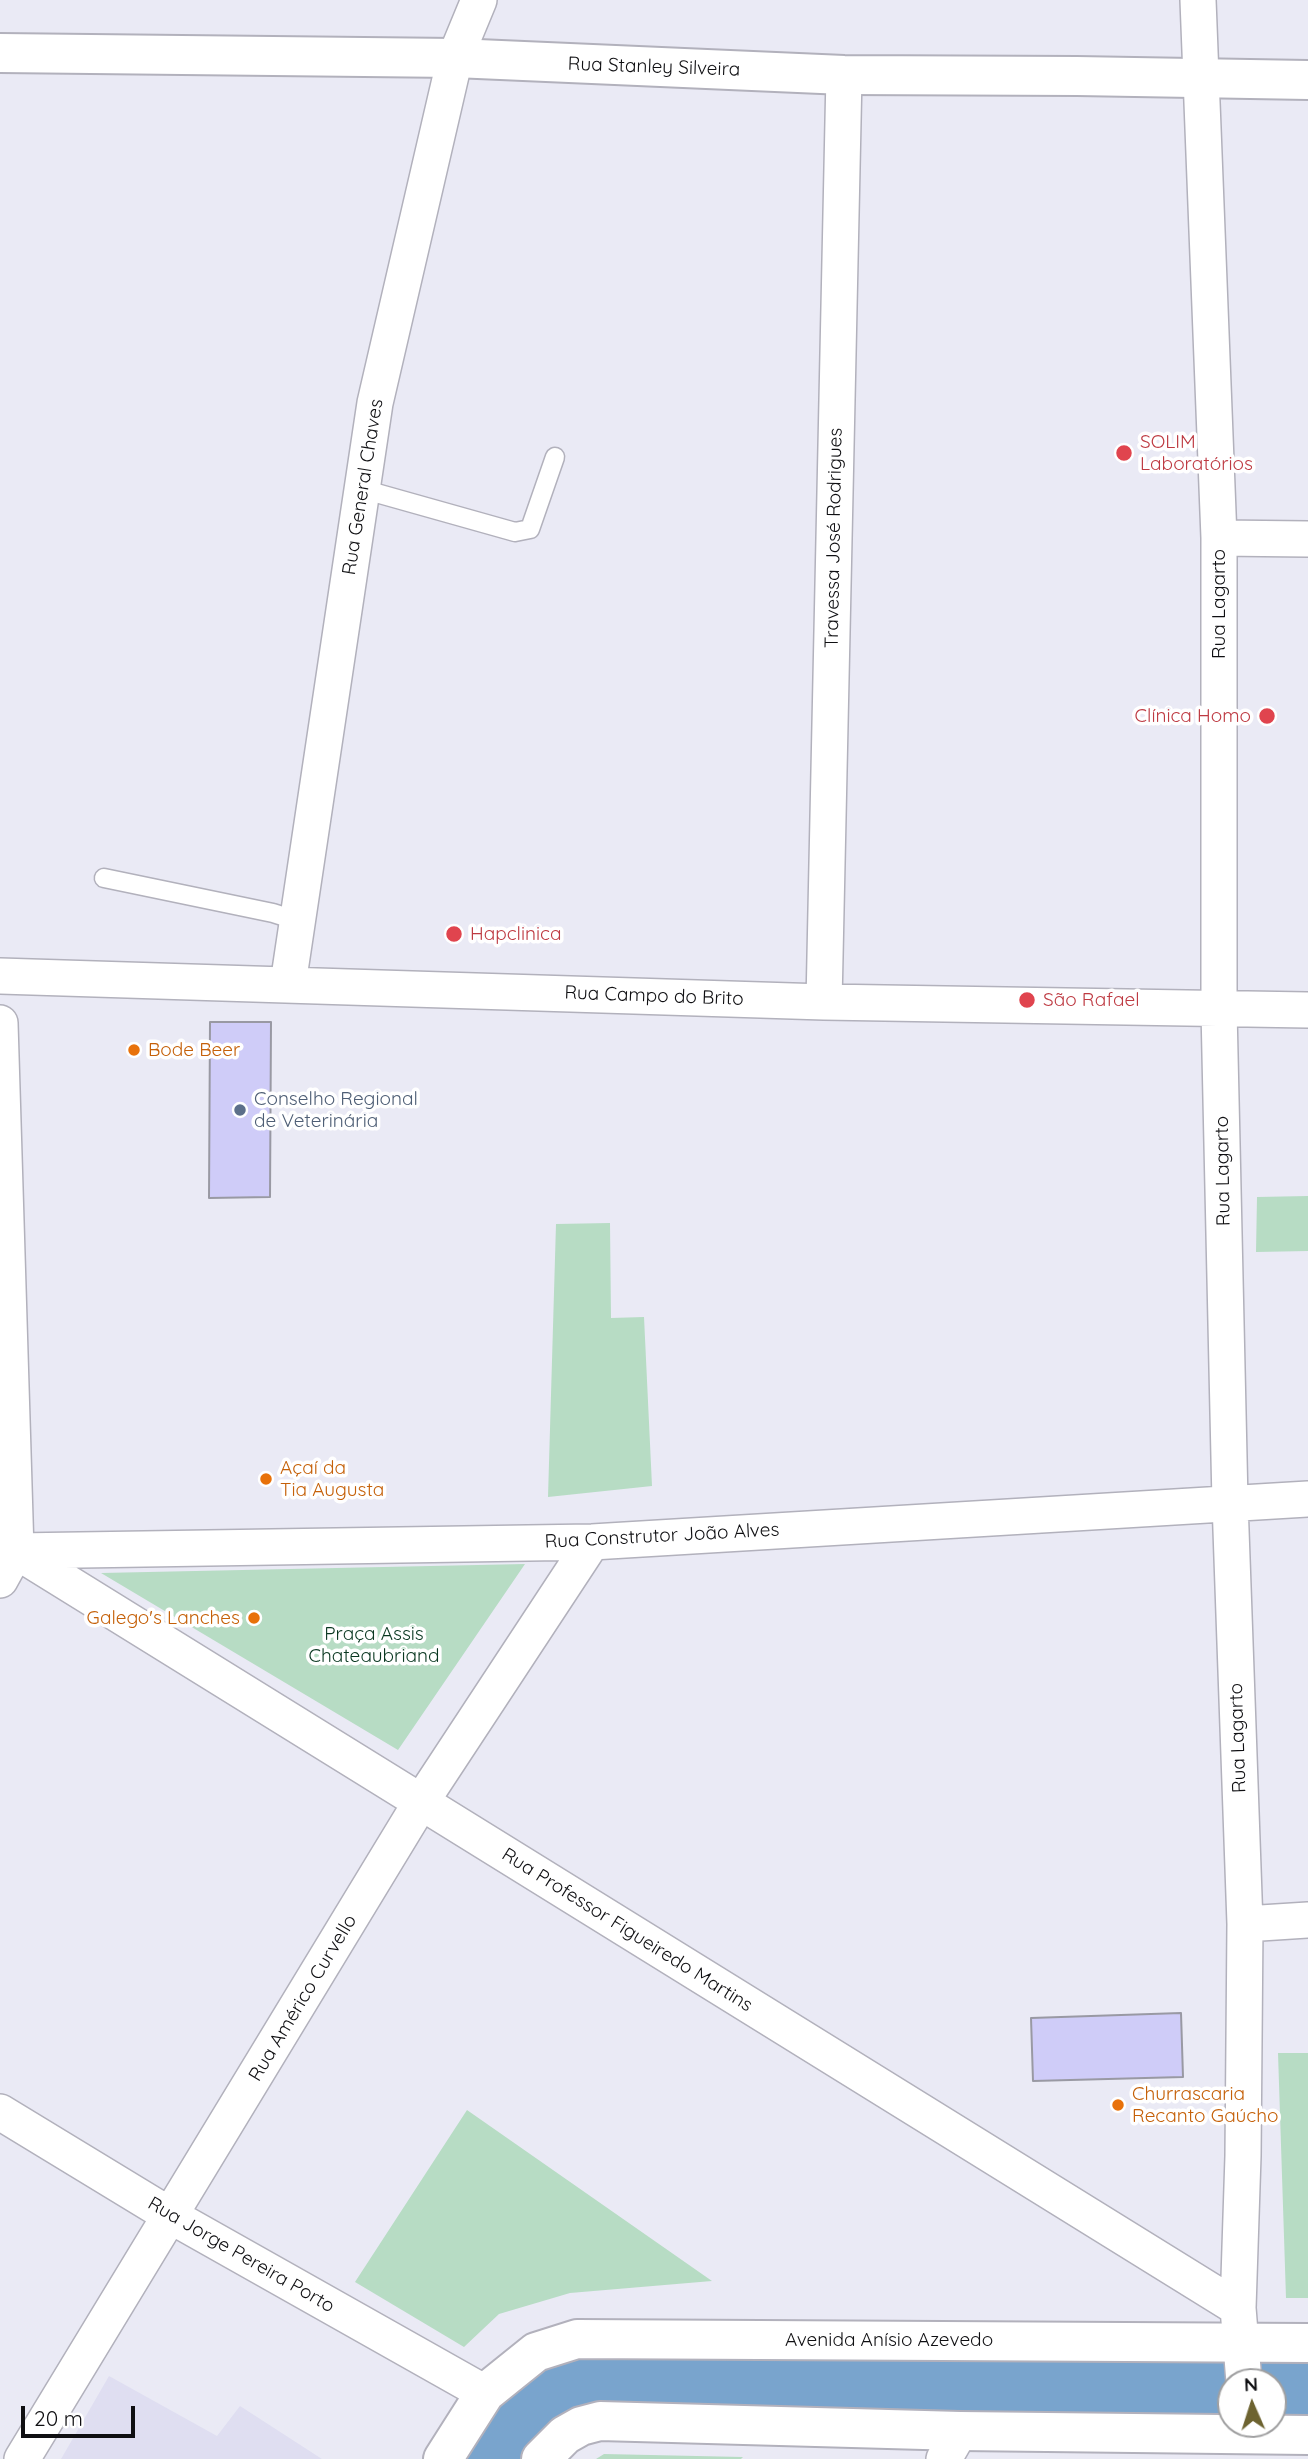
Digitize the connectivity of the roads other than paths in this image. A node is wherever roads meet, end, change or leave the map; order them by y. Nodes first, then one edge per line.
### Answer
1 (479, 0) edge
2 (1198, 0) edge
3 (0, 52) edge
4 (454, 58) junction
5 (844, 75) junction
6 (1200, 78) junction
7 (1308, 80) edge
8 (555, 457) dead end
9 (362, 489) junction
10 (1219, 538) junction
11 (1308, 539) edge
12 (104, 878) dead end
13 (298, 921) junction
14 (0, 976) edge
15 (288, 984) junction
16 (824, 1002) junction
17 (1219, 1010) junction
18 (1308, 1010) edge
19 (0, 1023) edge
20 (1308, 1499) edge
21 (1230, 1502) junction
22 (592, 1542) junction
23 (8, 1565) edge
24 (421, 1802) junction
25 (1308, 1920) edge
26 (1245, 1924) junction
27 (0, 2112) edge
28 (171, 2216) junction
29 (1308, 2343) edge
30 (1241, 2350) edge
31 (485, 2393) junction
32 (1217, 2431) edge
33 (1287, 2433) edge
34 (1308, 2435) edge
35 (952, 2445) edge
36 (541, 2458) edge
37 (22, 2459) edge
38 (443, 2459) edge

1 - 4 street, Rua General Chaves
2 - 6 street, Rua Lagarto
3 - 4 street, Rua Stanley Silveira
4 - 5 street, Rua Stanley Silveira
4 - 9 street, Rua General Chaves
5 - 6 street, Rua Stanley Silveira
5 - 16 street, Travessa José Rodrigues
6 - 7 street, Rua Stanley Silveira
6 - 10 street, Rua Lagarto
8 - 9 lane
9 - 13 street, Rua General Chaves
10 - 11 street
10 - 17 street, Rua Lagarto
12 - 13 lane
13 - 15 street, Rua General Chaves
14 - 15 street, Rua Campo do Brito
15 - 16 street, Rua Campo do Brito
16 - 17 street, Rua Campo do Brito
17 - 18 street, Rua Campo do Brito
17 - 21 street, Rua Lagarto
19 - 23 street
20 - 21 street, Rua Construtor João Alves
21 - 22 street, Rua Construtor João Alves
21 - 26 street, Rua Lagarto
22 - 23 street, Rua Construtor João Alves
22 - 24 street, Rua Américo Curvello
23 - 24 street, Rua Professor Figueiredo Martins
24 - 28 street, Rua Américo Curvello
24 - 30 street, Rua Professor Figueiredo Martins
25 - 26 street
26 - 30 street, Rua Lagarto
27 - 28 street, Rua Jorge Pereira Porto
28 - 31 street, Rua Jorge Pereira Porto
28 - 37 street, Rua Américo Curvello
29 - 30 street, Avenida Anísio Azevedo
30 - 31 street, Avenida Anísio Azevedo
31 - 38 street, Avenida Anísio Azevedo
32 - 35 street
33 - 34 street
35 - 36 street

